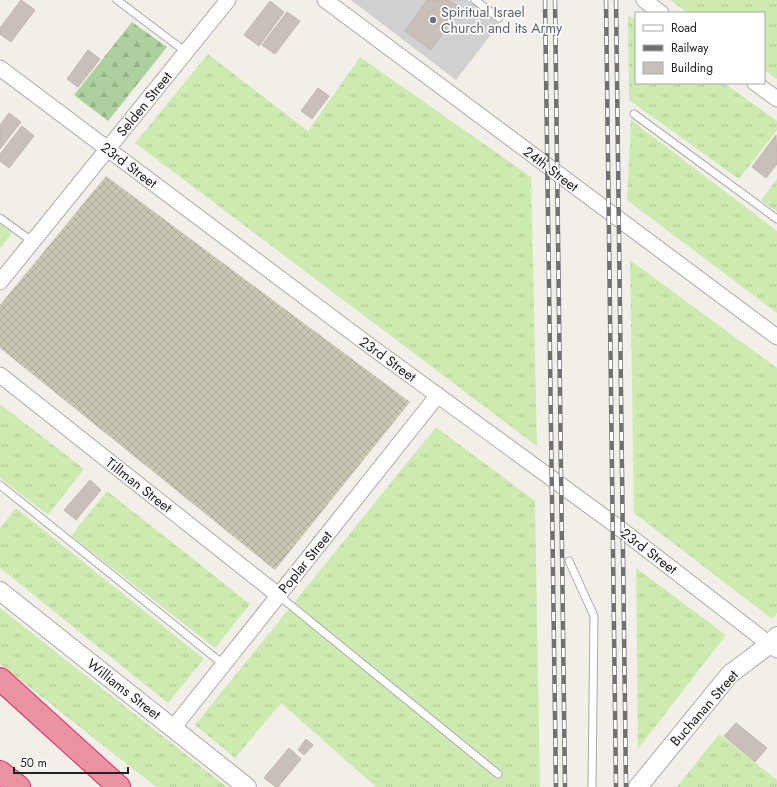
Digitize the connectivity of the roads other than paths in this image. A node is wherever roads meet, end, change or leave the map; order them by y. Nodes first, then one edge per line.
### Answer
1 (117, 0) edge
2 (228, 0) edge
3 (325, 0) edge
4 (475, 0) edge
5 (644, 0) edge
6 (660, 12) edge
7 (498, 18) dead end
8 (186, 52) junction
9 (0, 68) edge
10 (756, 84) edge
11 (777, 99) edge
12 (634, 114) dead end
13 (108, 149) junction
14 (0, 218) edge
15 (777, 219) edge
16 (33, 242) junction
17 (0, 282) edge
18 (777, 337) edge
19 (0, 375) edge
20 (438, 396) junction
21 (0, 485) edge
22 (569, 561) dead end
23 (0, 591) edge
24 (278, 595) junction
25 (775, 643) edge
26 (223, 664) junction
27 (0, 679) edge
28 (0, 697) edge
29 (173, 728) junction
30 (0, 772) edge
31 (498, 774) dead end
32 (19, 787) edge
33 (114, 787) edge
34 (119, 787) edge
35 (247, 787) edge
36 (592, 787) edge
37 (638, 787) edge

1 - 8 lane
2 - 8 street, Selden Street
3 - 18 street, 24th Street
4 - 7 lane
5 - 6 street
8 - 13 street, Selden Street
9 - 13 street, 23rd Street
10 - 11 street
12 - 15 lane
13 - 16 street, Selden Street
13 - 20 street, 23rd Street
14 - 16 lane
16 - 17 street, Selden Street
19 - 24 street, Tillman Street
20 - 24 street, Poplar Street
20 - 25 street, 23rd Street
21 - 26 lane
22 - 36 lane
23 - 29 street, Williams Street
24 - 26 street, Poplar Street
24 - 31 lane
25 - 37 street, Buchanan Street
26 - 29 street, Poplar Street
27 - 34 highway
28 - 33 highway
29 - 35 street, Williams Street
30 - 32 highway

